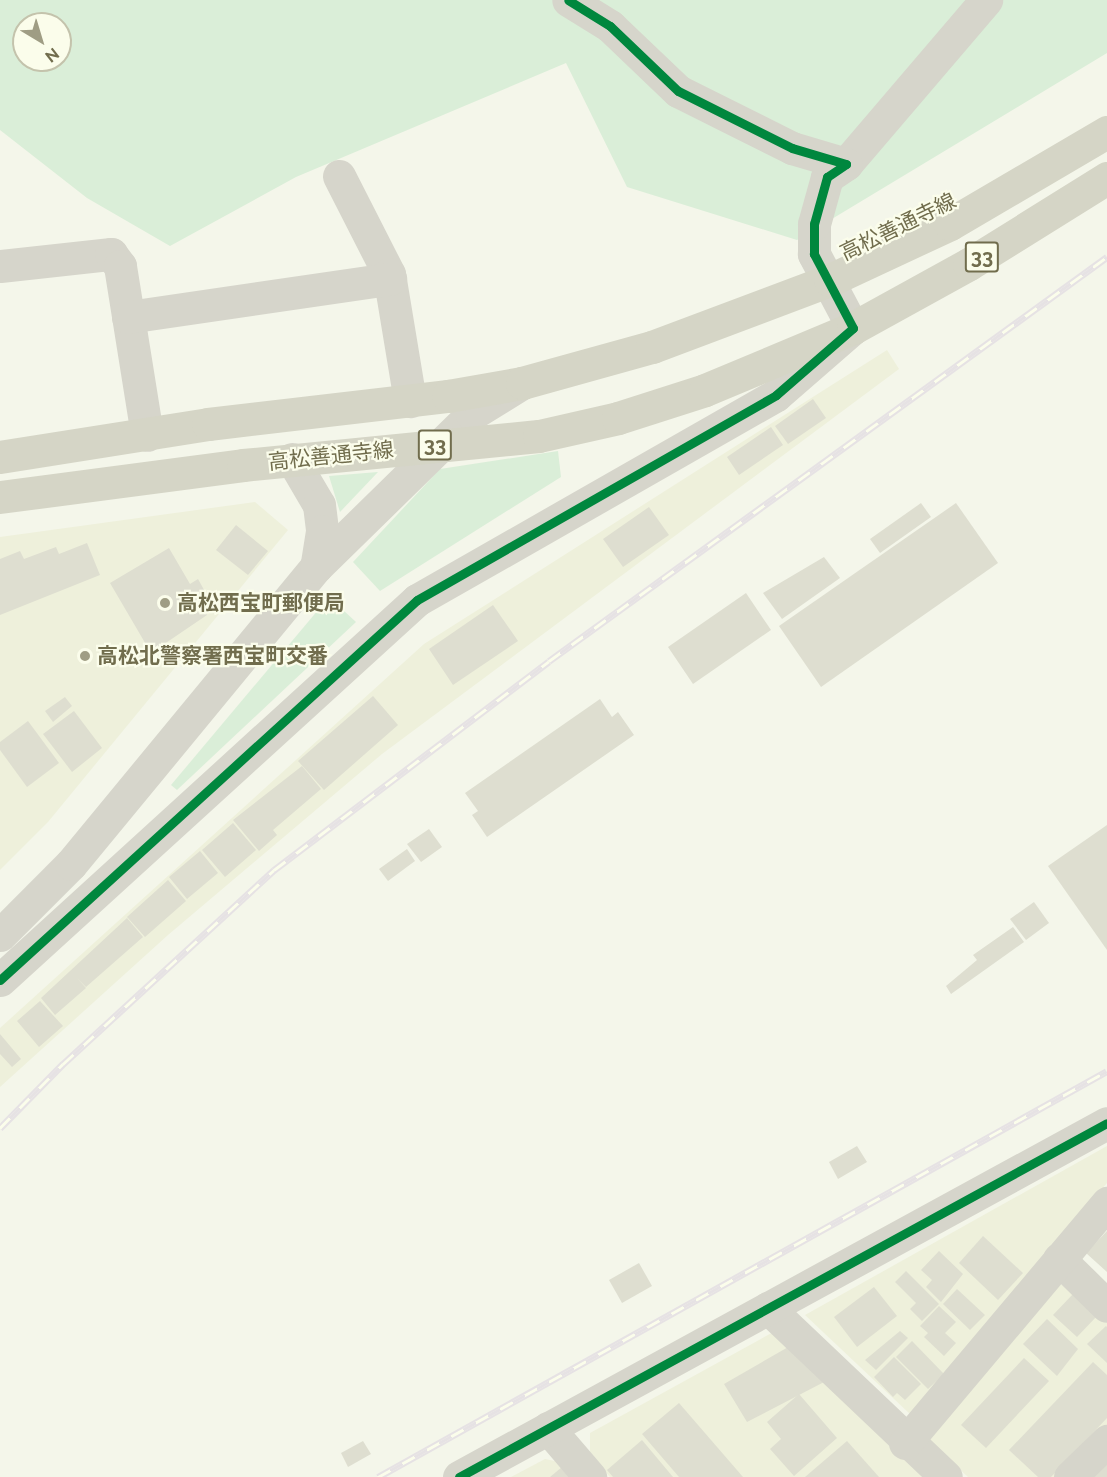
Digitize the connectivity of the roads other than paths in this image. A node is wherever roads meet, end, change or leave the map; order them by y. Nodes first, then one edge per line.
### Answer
1 (568, 0) edge
2 (986, 0) edge
3 (1107, 132) edge
4 (846, 164) junction
5 (339, 176) dead end
6 (1107, 178) edge
7 (0, 266) edge
8 (390, 279) junction
9 (830, 280) junction
10 (128, 317) junction
11 (853, 328) junction
12 (522, 383) junction
13 (410, 401) junction
14 (147, 435) junction
15 (438, 445) junction
16 (0, 457) edge
17 (292, 459) junction
18 (0, 496) edge
19 (315, 567) junction
20 (2, 928) edge
21 (0, 980) edge
22 (1107, 1123) edge
23 (1107, 1203) edge
24 (1059, 1259) junction
25 (1107, 1306) edge
26 (768, 1308) junction
27 (548, 1428) junction
28 (1107, 1441) edge
29 (905, 1443) junction
30 (459, 1477) edge
31 (590, 1477) edge
32 (946, 1477) edge
33 (1070, 1477) edge

1 - 4 street
2 - 4 street
3 - 9 main road, 高松善通寺線 / 33
4 - 9 street
5 - 8 street
6 - 11 main road, 高松善通寺線 / 33
7 - 10 street
8 - 10 street
8 - 13 street
9 - 11 street
9 - 12 main road, 高松善通寺線 / 33
10 - 14 street
11 - 15 main road, 高松善通寺線 / 33
11 - 21 street
12 - 13 main road, 高松善通寺線 / 33
12 - 15 street
13 - 14 main road, 高松善通寺線 / 33
14 - 16 main road, 高松善通寺線 / 33
15 - 17 main road, 高松善通寺線 / 33
15 - 19 street
17 - 18 main road, 高松善通寺線 / 33
17 - 19 street
19 - 20 street
22 - 26 street
23 - 24 street
24 - 25 street
24 - 29 street
26 - 27 street
26 - 29 street
27 - 30 street
27 - 31 street
28 - 33 street
29 - 32 street

